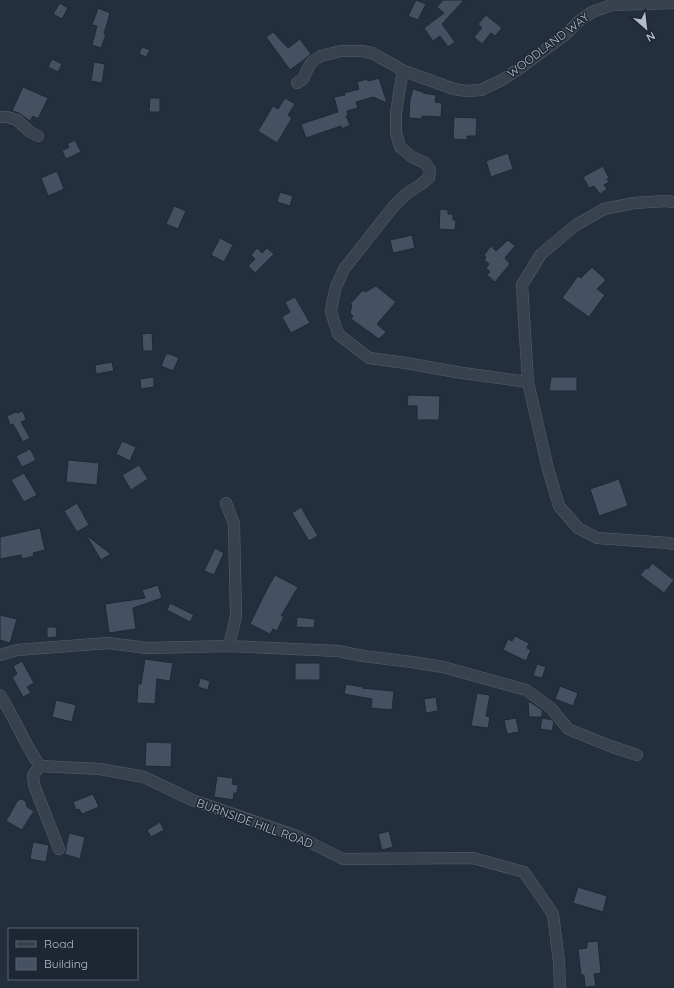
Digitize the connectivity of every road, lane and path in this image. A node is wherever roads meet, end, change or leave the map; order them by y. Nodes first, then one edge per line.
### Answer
1 (608, 2) edge
2 (629, 2) edge
3 (674, 3) edge
4 (404, 71) junction
5 (297, 83) dead end
6 (0, 117) edge
7 (38, 136) dead end
8 (674, 202) edge
9 (528, 382) junction
10 (226, 503) dead end
11 (674, 544) edge
12 (229, 646) junction
13 (0, 655) edge
14 (0, 695) edge
15 (637, 755) dead end
16 (40, 766) junction
17 (59, 848) dead end
18 (560, 988) edge

1 - 2 street, WOODLAND WAY
1 - 4 street, WOODLAND WAY
2 - 3 street, WOODLAND WAY
4 - 5 street, WOODLAND WAY
4 - 9 street
6 - 7 street
8 - 9 street
9 - 11 street
10 - 12 street
12 - 13 street
12 - 15 street
14 - 16 street
16 - 17 street
16 - 18 street, BURNSIDE HILL ROAD

